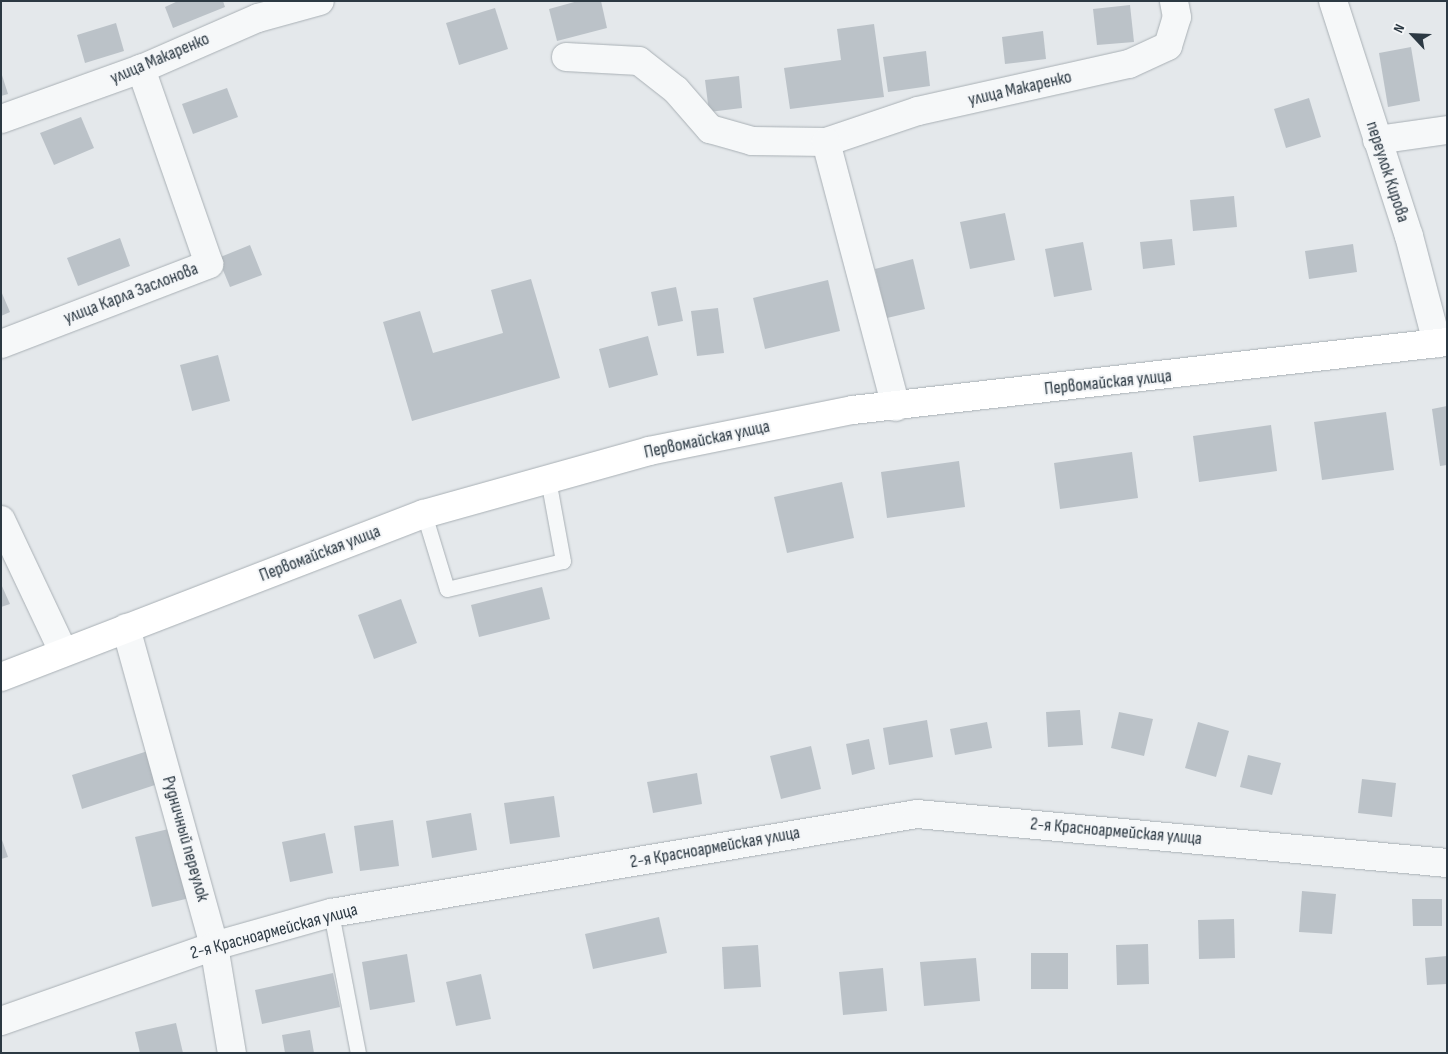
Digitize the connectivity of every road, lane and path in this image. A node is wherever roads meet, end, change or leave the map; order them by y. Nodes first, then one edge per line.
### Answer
1 (320, 1) edge
2 (1174, 1) edge
3 (1333, 1) edge
4 (566, 57) dead end
5 (141, 69) junction
6 (1, 120) edge
7 (1447, 130) edge
8 (1377, 140) junction
9 (826, 142) junction
10 (1442, 343) edge
11 (1, 344) edge
12 (896, 407) junction
13 (548, 479) junction
14 (424, 514) junction
15 (1, 520) edge
16 (126, 628) junction
17 (63, 651) junction
18 (1, 677) edge
19 (1447, 863) edge
20 (331, 913) junction
21 (214, 946) junction
22 (1, 1021) edge
23 (232, 1053) edge
24 (358, 1053) edge

1 - 5 street, улица Макаренко
2 - 9 street, улица Макаренко
3 - 8 street, переулок Кирова
4 - 9 street, улица Макаренко
5 - 6 street, улица Макаренко
5 - 11 street, улица Карла Заслонова
7 - 8 street
8 - 10 street, переулок Кирова
9 - 12 street
10 - 12 main road, Первомайская улица
12 - 13 main road, Первомайская улица
13 - 14 main road, Первомайская улица
13 - 14 lane
14 - 16 main road, Первомайская улица
15 - 17 street
16 - 17 main road, Первомайская улица
16 - 21 street, Рудничный переулок
17 - 18 main road, Первомайская улица
19 - 20 street, 2-я Красноармейская улица
20 - 21 street, 2-я Красноармейская улица
20 - 24 lane
21 - 22 street, 2-я Красноармейская улица
21 - 23 street, Рудничный переулок

